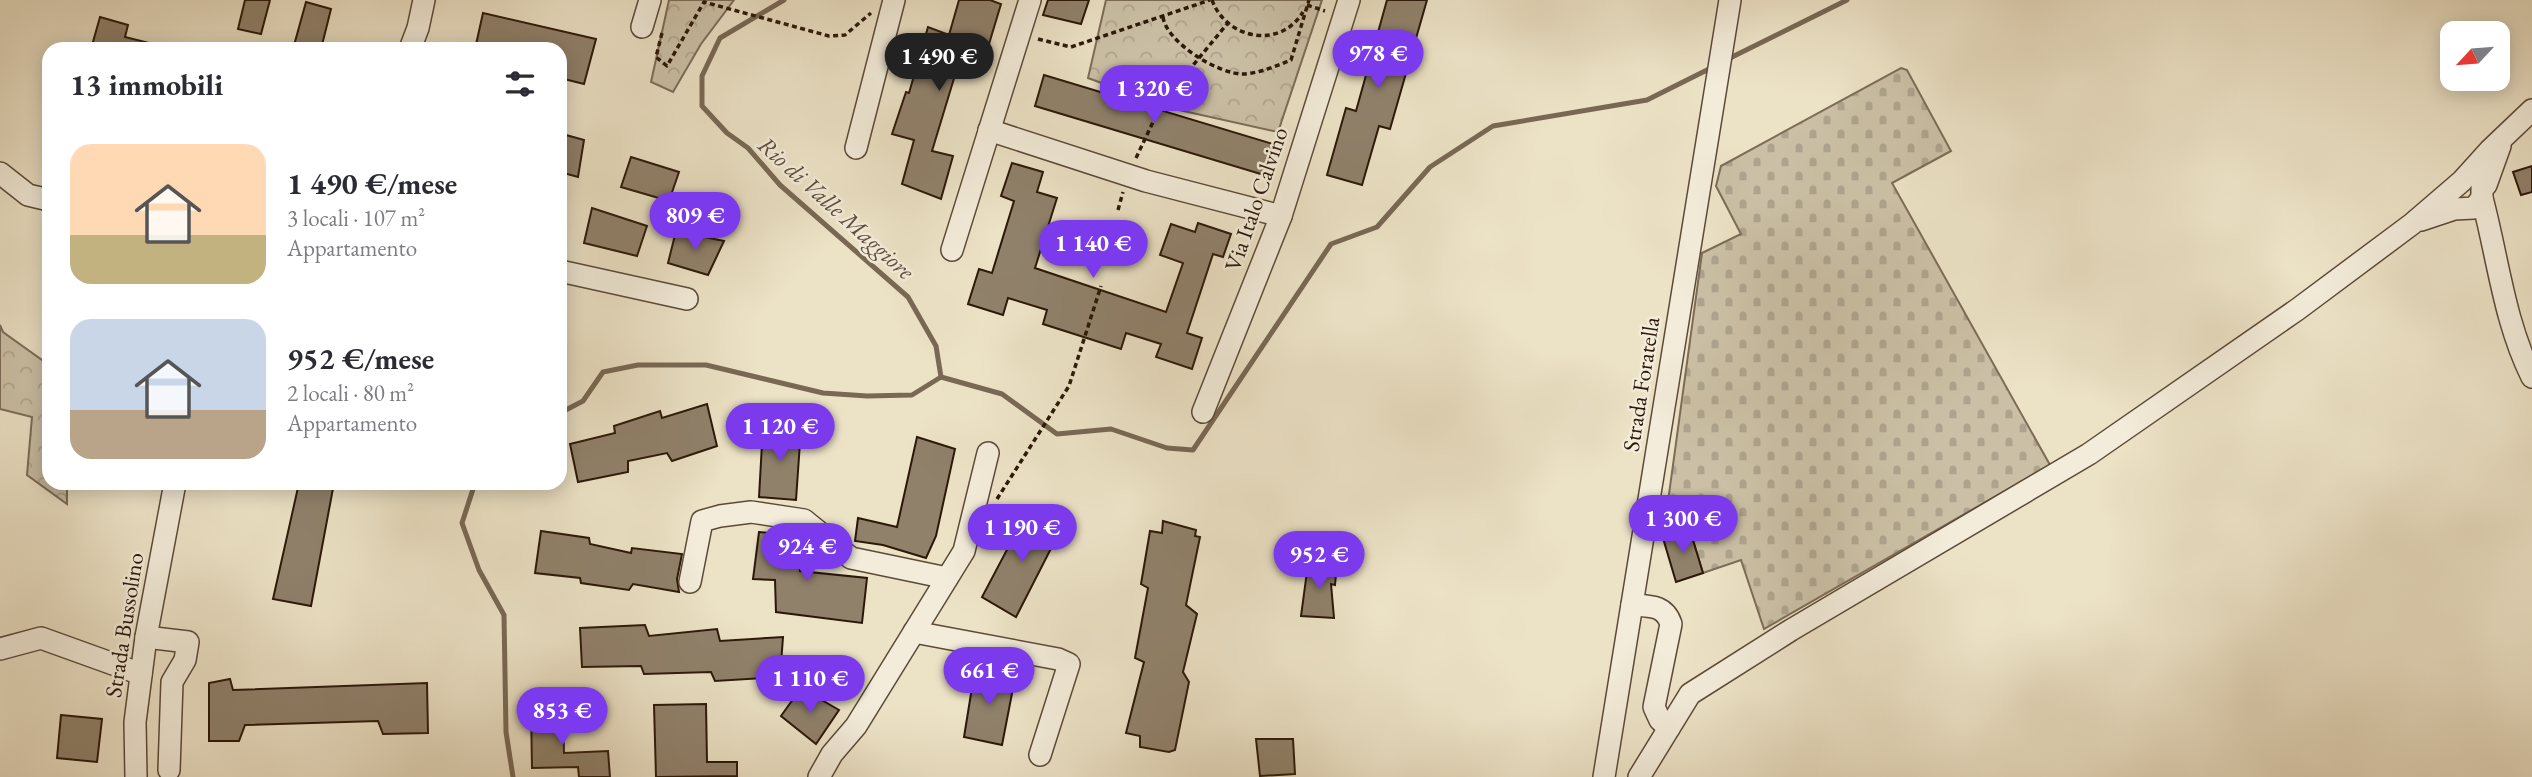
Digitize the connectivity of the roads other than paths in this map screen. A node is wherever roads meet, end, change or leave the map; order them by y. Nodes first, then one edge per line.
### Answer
1 (424, 0) edge
2 (650, 0) edge
3 (894, 0) edge
4 (1030, 0) edge
5 (1349, 0) edge
6 (1730, 0) edge
7 (642, 27) dead end
8 (413, 42) edge
9 (2532, 110) edge
10 (989, 130) junction
11 (856, 148) dead end
12 (0, 173) edge
13 (2469, 195) junction
14 (42, 198) edge
15 (1281, 216) junction
16 (952, 250) dead end
17 (567, 273) edge
18 (687, 299) dead end
19 (2532, 377) edge
20 (1203, 412) dead end
21 (988, 453) dead end
22 (174, 490) edge
23 (947, 578) junction
24 (690, 582) dead end
25 (1632, 604) junction
26 (914, 632) junction
27 (146, 637) junction
28 (0, 649) edge
29 (141, 674) junction
30 (1669, 728) junction
31 (1040, 755) dead end
32 (169, 770) dead end
33 (1643, 772) edge
34 (1605, 774) edge
35 (136, 777) edge
36 (819, 777) edge

1 - 8 street
2 - 7 street
3 - 11 street
4 - 10 street
5 - 15 street, Via Italo Calvino
6 - 25 street, Strada Foratella
9 - 13 street
10 - 15 street
10 - 16 street
12 - 14 street
13 - 19 street
13 - 30 street
15 - 20 street, Via Italo Calvino
17 - 18 street
21 - 23 street
22 - 27 street, Strada Bussolino
23 - 24 street
23 - 26 street
25 - 30 street
25 - 34 street, Strada Foratella
26 - 31 street
26 - 36 street
27 - 29 street, Strada Bussolino
27 - 32 street
28 - 29 street
29 - 35 street, Strada Bussolino
30 - 33 street
33 - 34 street

